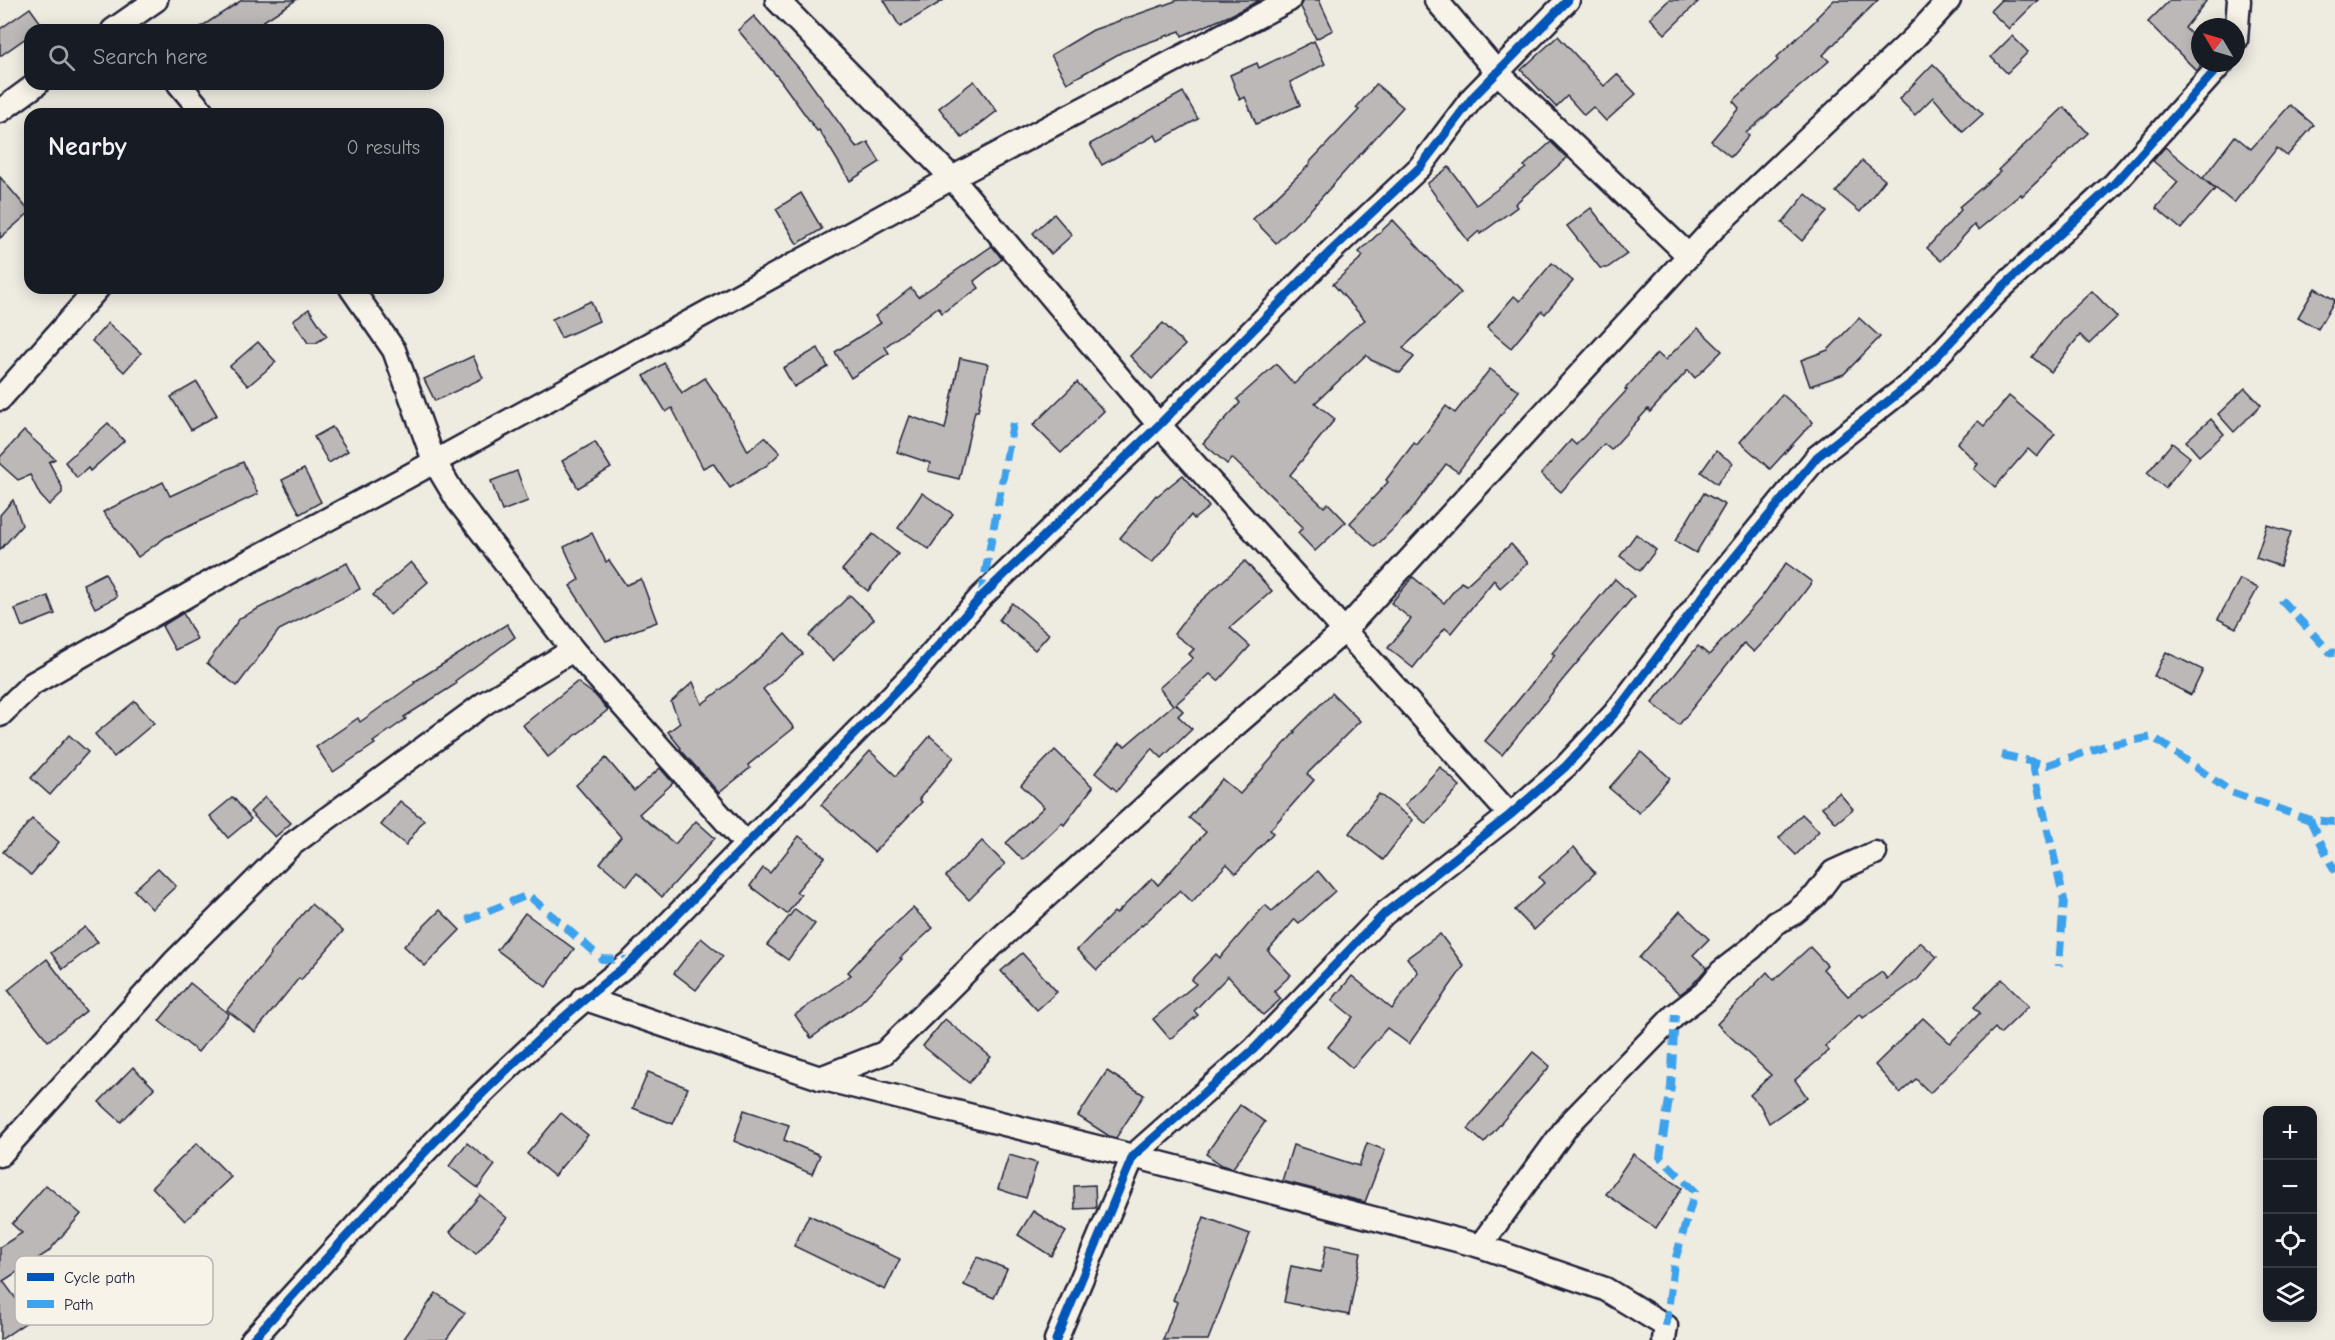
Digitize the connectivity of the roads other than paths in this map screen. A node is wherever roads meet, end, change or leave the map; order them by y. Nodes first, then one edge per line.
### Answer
1 (156, 0) edge
2 (777, 0) edge
3 (1289, 0) edge
4 (1436, 0) edge
5 (1568, 0) edge
6 (1949, 0) edge
7 (2239, 0) edge
8 (2238, 18) edge
9 (138, 23) edge
10 (1497, 72) junction
11 (2214, 72) edge
12 (29, 90) edge
13 (184, 90) edge
14 (199, 108) edge
15 (0, 111) edge
16 (952, 178) junction
17 (1689, 256) junction
18 (93, 294) edge
19 (355, 294) edge
20 (0, 399) edge
21 (1159, 425) junction
22 (434, 460) junction
23 (1343, 632) junction
24 (573, 650) junction
25 (0, 716) edge
26 (1510, 815) junction
27 (746, 844) junction
28 (1875, 853) dead end
29 (583, 998) junction
30 (820, 1078) junction
31 (0, 1155) edge
32 (1133, 1156) junction
33 (1480, 1246) junction
34 (252, 1340) edge
35 (1056, 1340) edge
36 (1664, 1340) edge

1 - 9 street
2 - 16 street
3 - 16 street
4 - 10 street
5 - 10 street
6 - 17 street
7 - 8 street
10 - 17 street
10 - 21 street
11 - 26 street
12 - 15 street
13 - 14 street
16 - 21 street
16 - 22 street
17 - 23 street
18 - 20 street
19 - 22 street
21 - 23 street
21 - 27 street
22 - 24 street
22 - 25 street
23 - 26 street
23 - 30 street
24 - 27 street
24 - 31 street
26 - 32 street
27 - 29 street
28 - 33 street
29 - 30 street
29 - 34 street
30 - 32 street
32 - 33 street
32 - 35 street
33 - 36 street

